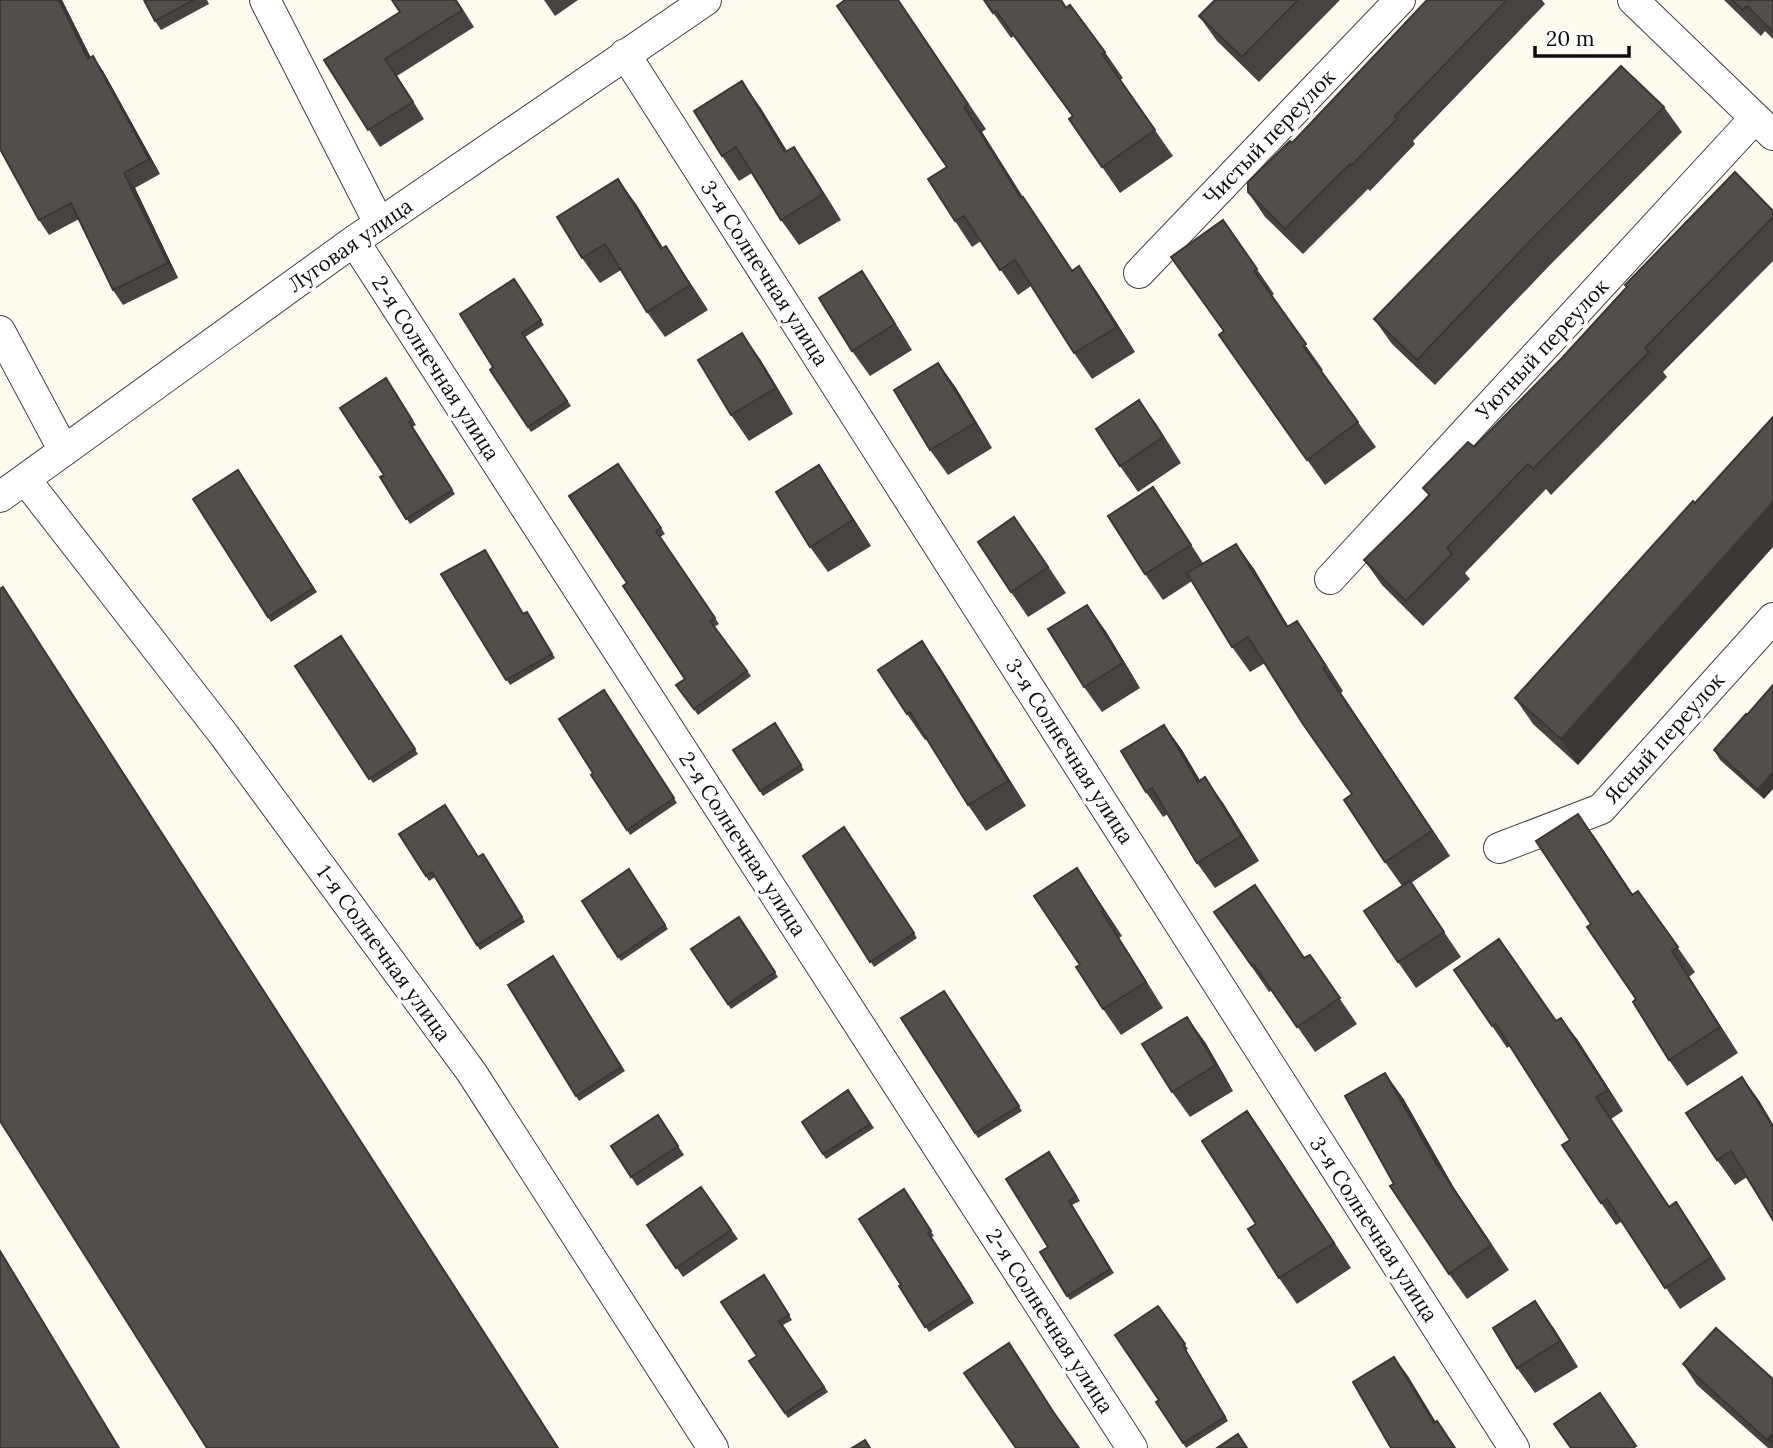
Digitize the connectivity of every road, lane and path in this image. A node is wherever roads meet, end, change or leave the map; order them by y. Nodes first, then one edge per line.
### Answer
1 (265, 0) edge
2 (706, 0) edge
3 (1400, 0) edge
4 (1633, 0) edge
5 (625, 54) junction
6 (1764, 127) edge
7 (379, 223) junction
8 (354, 241) junction
9 (1139, 274) dead end
10 (0, 331) edge
11 (64, 451) junction
12 (25, 479) junction
13 (0, 497) edge
14 (1329, 579) dead end
15 (1773, 618) edge
16 (1499, 848) dead end
17 (713, 1448) edge
18 (1132, 1448) edge
19 (1514, 1448) edge

1 - 7 street
2 - 5 street, Луговая улица
3 - 9 street, Чистый переулок
4 - 6 street
5 - 7 street, Луговая улица
5 - 19 street, 3-я Солнечная улица
6 - 14 street, Уютный переулок
7 - 8 street, Луговая улица
8 - 11 street, Луговая улица
8 - 18 street, 2-я Солнечная улица
10 - 11 street
11 - 12 street, Луговая улица
12 - 13 street, Луговая улица
12 - 17 street, 1-я Солнечная улица
15 - 16 street, Ясный переулок

